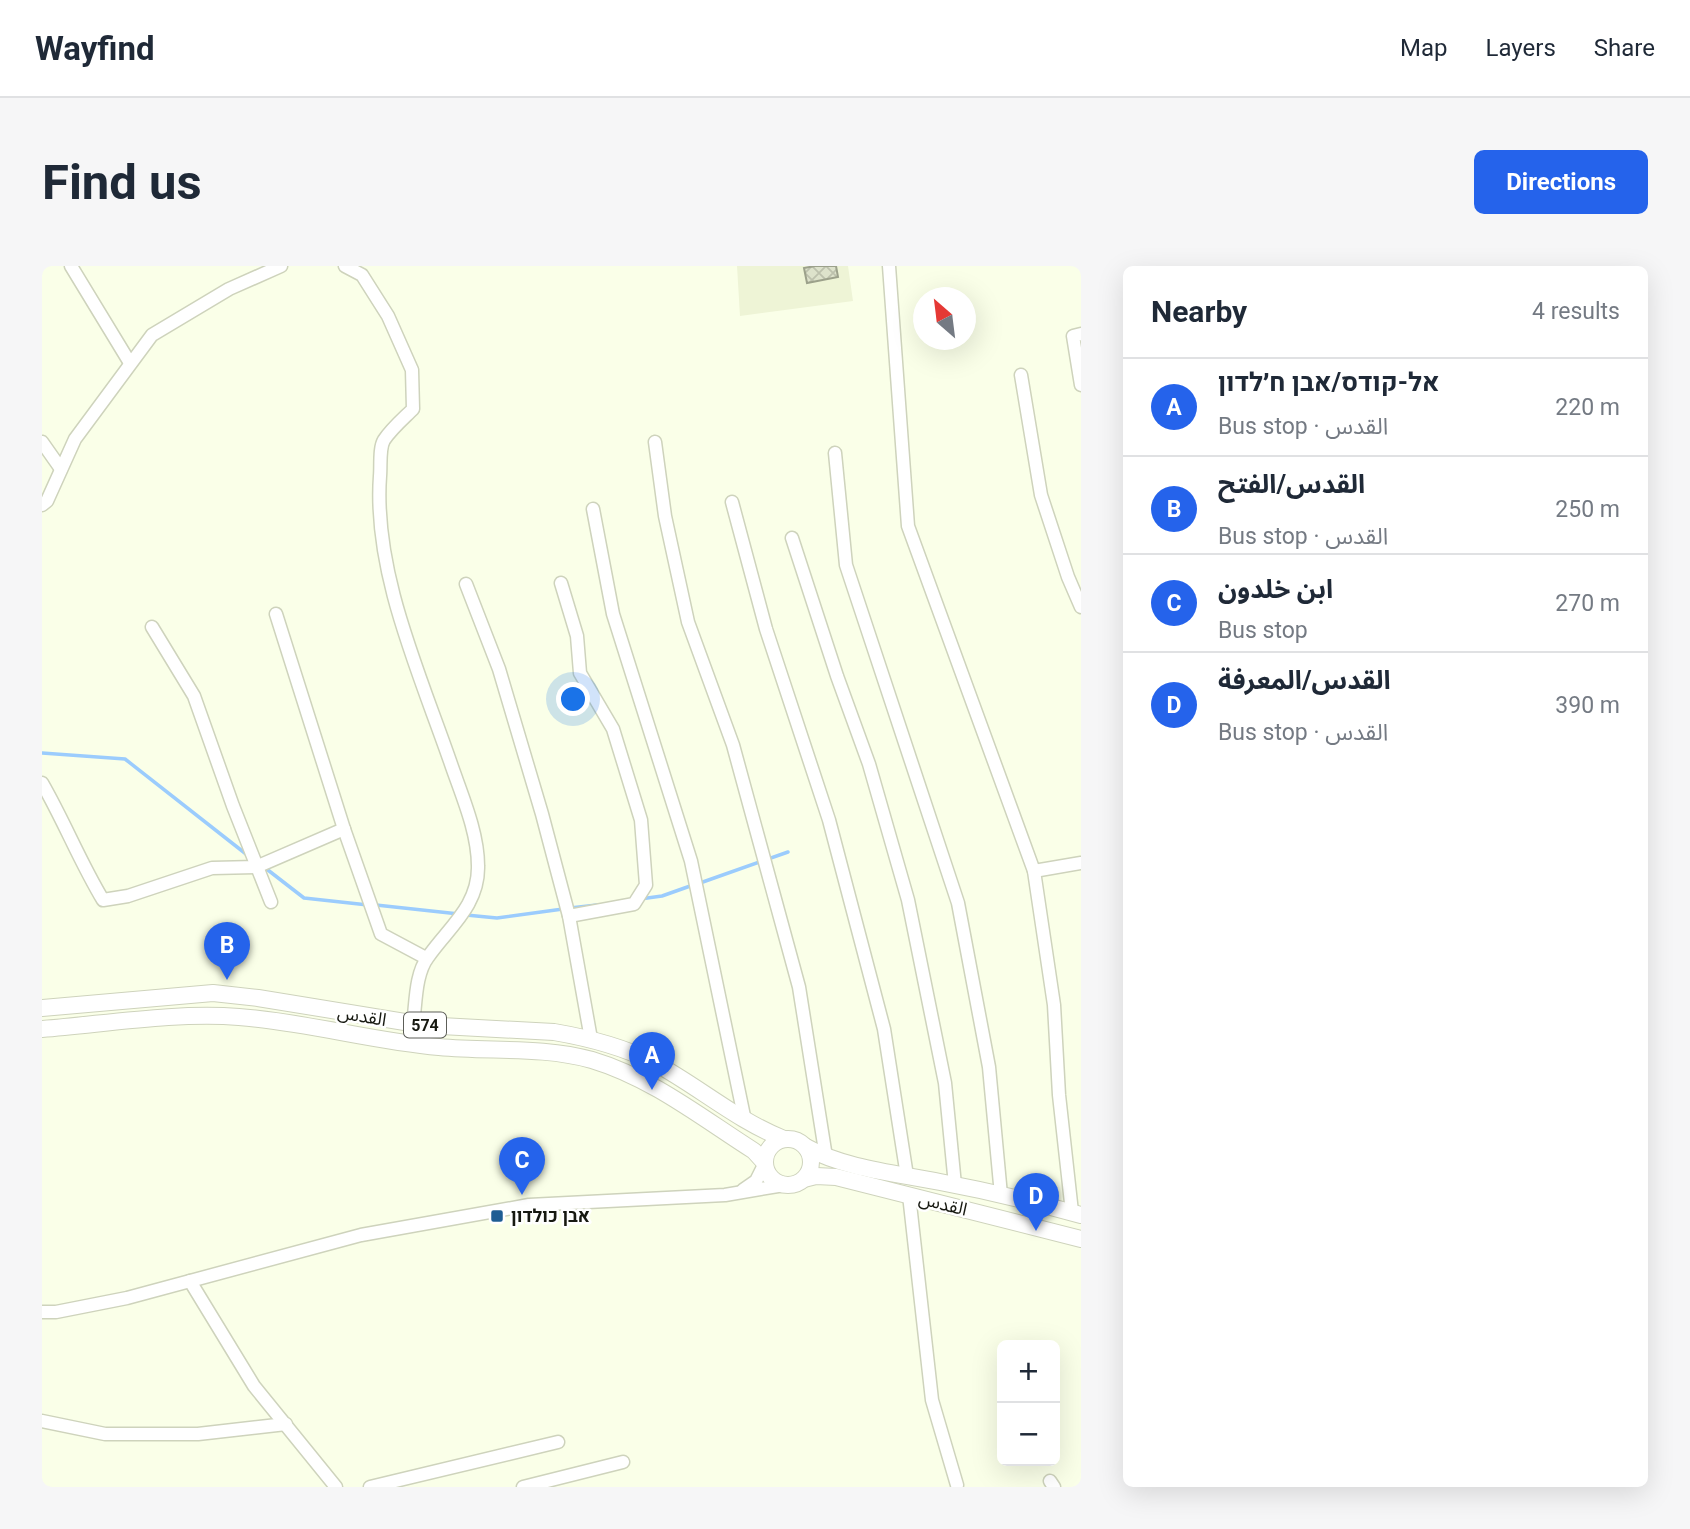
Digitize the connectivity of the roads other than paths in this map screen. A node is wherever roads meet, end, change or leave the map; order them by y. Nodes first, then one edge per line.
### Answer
1 (71, 266) edge
2 (281, 266) edge
3 (345, 266) edge
4 (889, 266) edge
5 (1081, 334) edge
6 (130, 363) junction
7 (1021, 375) dead end
8 (1081, 385) edge
9 (42, 442) edge
10 (655, 442) dead end
11 (835, 453) dead end
12 (61, 469) junction
13 (732, 502) dead end
14 (42, 505) edge
15 (593, 509) dead end
16 (792, 538) dead end
17 (561, 583) dead end
18 (466, 584) dead end
19 (1081, 607) edge
20 (276, 614) dead end
21 (152, 627) dead end
22 (42, 783) edge
23 (344, 829) junction
24 (1081, 863) edge
25 (256, 867) junction
26 (1034, 871) junction
27 (271, 902) dead end
28 (569, 916) junction
29 (426, 958) junction
30 (42, 1008) edge
31 (413, 1024) junction
32 (42, 1029) edge
33 (591, 1039) junction
34 (744, 1121) junction
35 (784, 1139) junction
36 (806, 1147) junction
37 (826, 1157) junction
38 (764, 1163) junction
39 (907, 1176) junction
40 (804, 1179) junction
41 (784, 1185) junction
42 (955, 1185) junction
43 (736, 1194) junction
44 (909, 1195) junction
45 (1001, 1195) junction
46 (1076, 1214) edge
47 (1081, 1239) edge
48 (190, 1281) junction
49 (42, 1312) edge
50 (42, 1421) edge
51 (286, 1424) junction
52 (558, 1442) dead end
53 (623, 1462) dead end
54 (957, 1485) edge
55 (336, 1487) edge
56 (370, 1487) edge
57 (523, 1487) edge

1 - 6 street
2 - 6 street
3 - 29 street
4 - 26 street
5 - 8 street
6 - 12 street
7 - 19 street
9 - 12 street
10 - 37 street
11 - 45 street
12 - 14 street
13 - 39 street
15 - 34 street
16 - 42 street
17 - 28 street
18 - 28 street
20 - 23 street
21 - 25 street
22 - 25 street
23 - 25 street
23 - 29 street
24 - 26 street
25 - 27 street
26 - 46 street
28 - 33 street
29 - 31 street
30 - 31 main road, القدس / 574
31 - 33 main road, القدس / 574
32 - 38 main road, القدس / 574
33 - 34 main road, القدس / 574
34 - 35 main road, القدس / 574
35 - 36 main road, 574
35 - 38 main road
36 - 37 main road, القدس / 574
36 - 40 main road
37 - 39 main road, القدس / 574
38 - 41 main road, 574
38 - 43 street
39 - 42 main road, القدس / 574
40 - 41 main road
40 - 44 main road, القدس
41 - 43 street
42 - 45 main road, القدس / 574
43 - 48 street
44 - 47 main road, القدس
44 - 54 street
45 - 46 main road, القدس / 574
48 - 49 street
48 - 51 street
50 - 51 street
51 - 55 street
52 - 56 street
53 - 57 street

